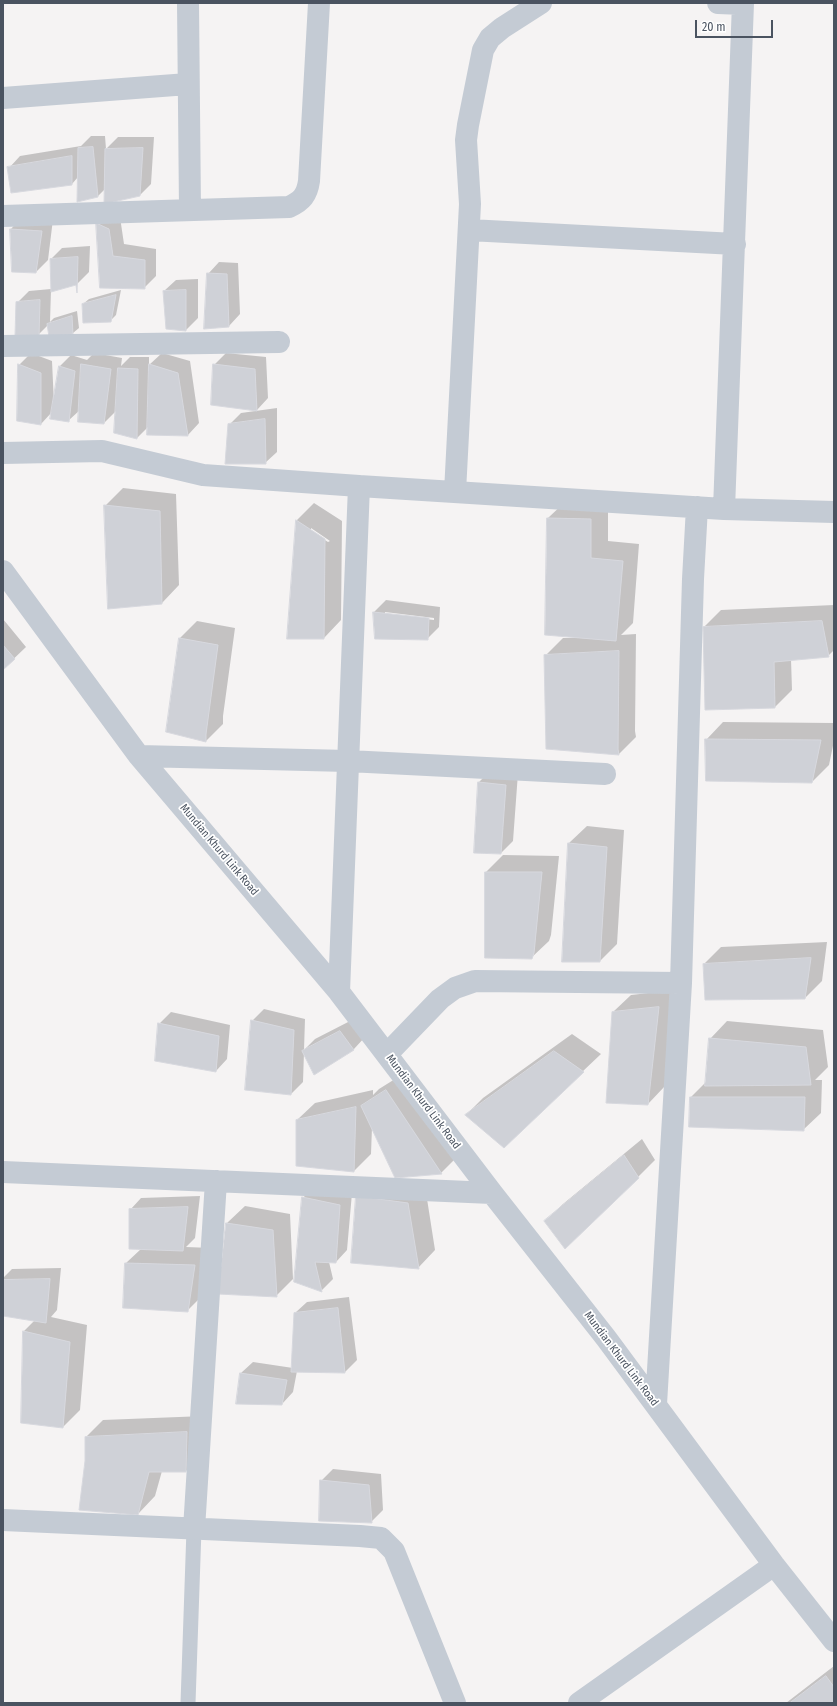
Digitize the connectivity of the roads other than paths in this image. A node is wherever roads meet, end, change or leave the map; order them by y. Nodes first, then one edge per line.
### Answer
1 (188, 3) edge
2 (319, 3) edge
3 (541, 3) edge
4 (718, 3) edge
5 (743, 4) edge
6 (188, 84) junction
7 (3, 98) edge
8 (190, 210) junction
9 (3, 216) edge
10 (469, 230) junction
11 (735, 244) junction
12 (279, 342) dead end
13 (3, 346) edge
14 (3, 453) edge
15 (359, 486) junction
16 (455, 492) junction
17 (697, 507) junction
18 (724, 509) junction
19 (834, 512) edge
20 (3, 571) edge
21 (139, 756) junction
22 (348, 761) junction
23 (605, 774) dead end
24 (681, 983) junction
25 (339, 992) junction
26 (387, 1054) junction
27 (3, 1172) edge
28 (216, 1181) junction
29 (492, 1193) junction
30 (656, 1404) junction
31 (3, 1520) edge
32 (194, 1529) junction
33 (774, 1565) junction
34 (834, 1641) edge
35 (188, 1703) edge
36 (455, 1703) edge
37 (579, 1703) edge

1 - 6 street
2 - 8 street
3 - 10 street
4 - 5 street
5 - 11 street
6 - 7 street
6 - 8 street
8 - 9 street
10 - 11 street
10 - 16 street
11 - 18 street
12 - 13 street
14 - 15 street
15 - 16 street
15 - 22 street
16 - 17 street
17 - 18 street
17 - 24 street
18 - 19 street
20 - 21 street, Mundian Khurd Link Road
21 - 22 street
21 - 25 street, Mundian Khurd Link Road
22 - 23 street
22 - 25 street
24 - 26 street
24 - 30 street
25 - 26 street, Mundian Khurd Link Road
26 - 29 street, Mundian Khurd Link Road
27 - 28 street
28 - 29 street
28 - 32 street
29 - 30 street, Mundian Khurd Link Road
30 - 33 street, Mundian Khurd Link Road
31 - 32 street
32 - 35 lane
32 - 36 street
33 - 34 street, Mundian Khurd Link Road
33 - 37 street

